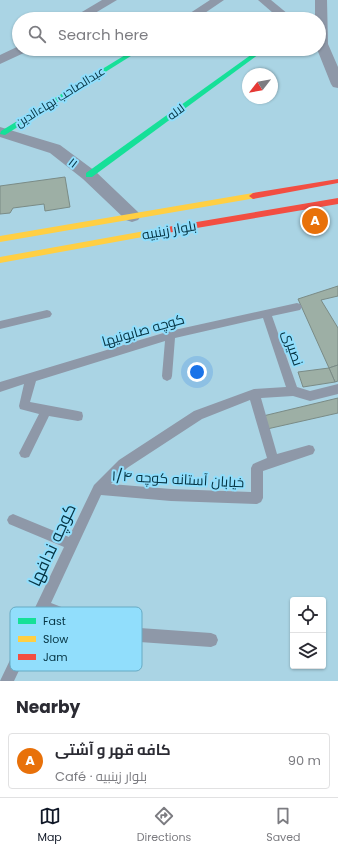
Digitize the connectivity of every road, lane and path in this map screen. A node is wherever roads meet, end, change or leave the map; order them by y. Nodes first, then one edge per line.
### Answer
1 (111, 0) edge
2 (218, 0) edge
3 (264, 0) edge
4 (320, 0) edge
5 (89, 12) edge
6 (198, 12) edge
7 (279, 12) edge
8 (324, 12) edge
9 (12, 54) edge
10 (128, 56) edge
11 (253, 56) edge
12 (326, 56) edge
13 (0, 60) edge
14 (338, 84) edge
15 (1, 133) edge
16 (88, 175) junction
17 (338, 181) edge
18 (338, 202) edge
19 (132, 216) junction
20 (0, 239) edge
21 (0, 260) edge
22 (297, 307) dead end
23 (47, 314) dead end
24 (267, 315) junction
25 (0, 325) edge
26 (170, 335) junction
27 (167, 376) dead end
28 (31, 379) junction
29 (0, 387) edge
30 (338, 389) edge
31 (293, 391) junction
32 (254, 394) junction
33 (46, 410) junction
34 (78, 416) dead end
35 (308, 450) dead end
36 (25, 453) dead end
37 (273, 461) junction
38 (98, 489) junction
39 (13, 520) dead end
40 (72, 544) junction
41 (43, 606) edge
42 (142, 635) edge
43 (211, 640) dead end
44 (12, 671) edge
45 (7, 681) edge

1 - 5 street
2 - 6 street
3 - 7 street
4 - 8 street
9 - 13 street
10 - 15 main road, عبدالصاحب بهاءالدین
11 - 16 main road, لاله
12 - 14 street
15 - 16 street, ۱۱
16 - 19 street, ۱۱
17 - 19 main road, بلوار زینبیه
18 - 21 main road, بلوار زینبیه
19 - 20 main road, بلوار زینبیه
22 - 24 lane, کوچه صابونیها
23 - 25 lane
24 - 26 lane, کوچه صابونیها
24 - 31 lane, نصیری
26 - 27 lane
26 - 28 lane, کوچه صابونیها
28 - 29 lane, کوچه صابونیها
28 - 33 lane
30 - 31 lane, کوچه ندافها
31 - 32 lane, کوچه ندافها
32 - 37 lane
32 - 38 lane, کوچه ندافها
33 - 34 lane
33 - 36 lane
35 - 37 lane
37 - 38 lane, خیابان آستانه کوچه ۱/۴
38 - 40 lane, کوچه ندافها
39 - 40 lane
40 - 41 lane, کوچه ندافها
42 - 43 lane
44 - 45 lane, کوچه ندافها

